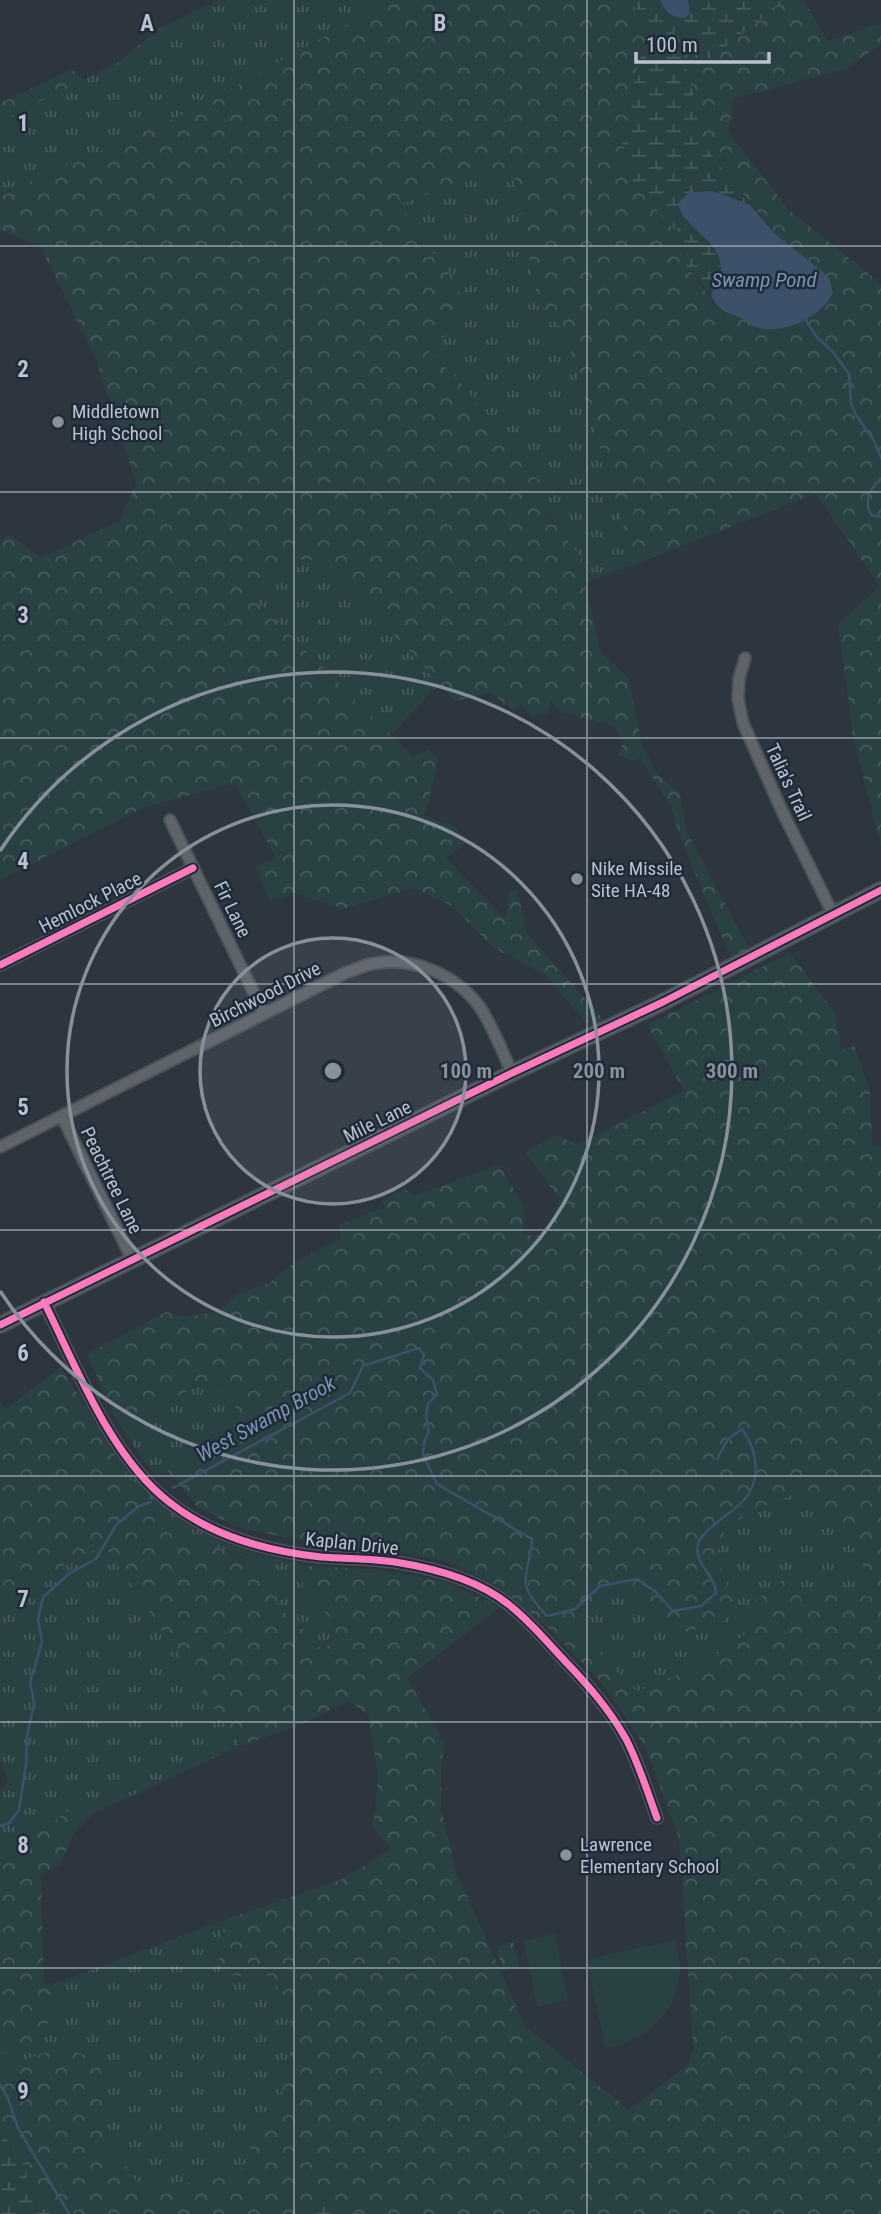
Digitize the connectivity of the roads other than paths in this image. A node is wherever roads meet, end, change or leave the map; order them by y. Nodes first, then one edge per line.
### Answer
1 (746, 658) dead end
2 (170, 820) dead end
3 (193, 868) junction
4 (881, 890) edge
5 (833, 914) junction
6 (0, 965) edge
7 (264, 1014) junction
8 (512, 1073) junction
9 (62, 1117) junction
10 (0, 1147) edge
11 (131, 1259) junction
12 (44, 1302) junction
13 (0, 1325) edge
14 (657, 1818) dead end

1 - 5 street, Talia's Trail
2 - 3 street, Fir Lane
3 - 6 street, Hemlock Place
3 - 7 street, Fir Lane
4 - 5 street, Mile Lane
5 - 8 street, Mile Lane
7 - 8 street, Birchwood Drive
7 - 9 street, Birchwood Drive
8 - 11 street, Mile Lane
9 - 10 street, Birchwood Drive
9 - 11 street, Peachtree Lane
11 - 12 street, Mile Lane
12 - 13 street, Mile Lane
12 - 14 street, Kaplan Drive

